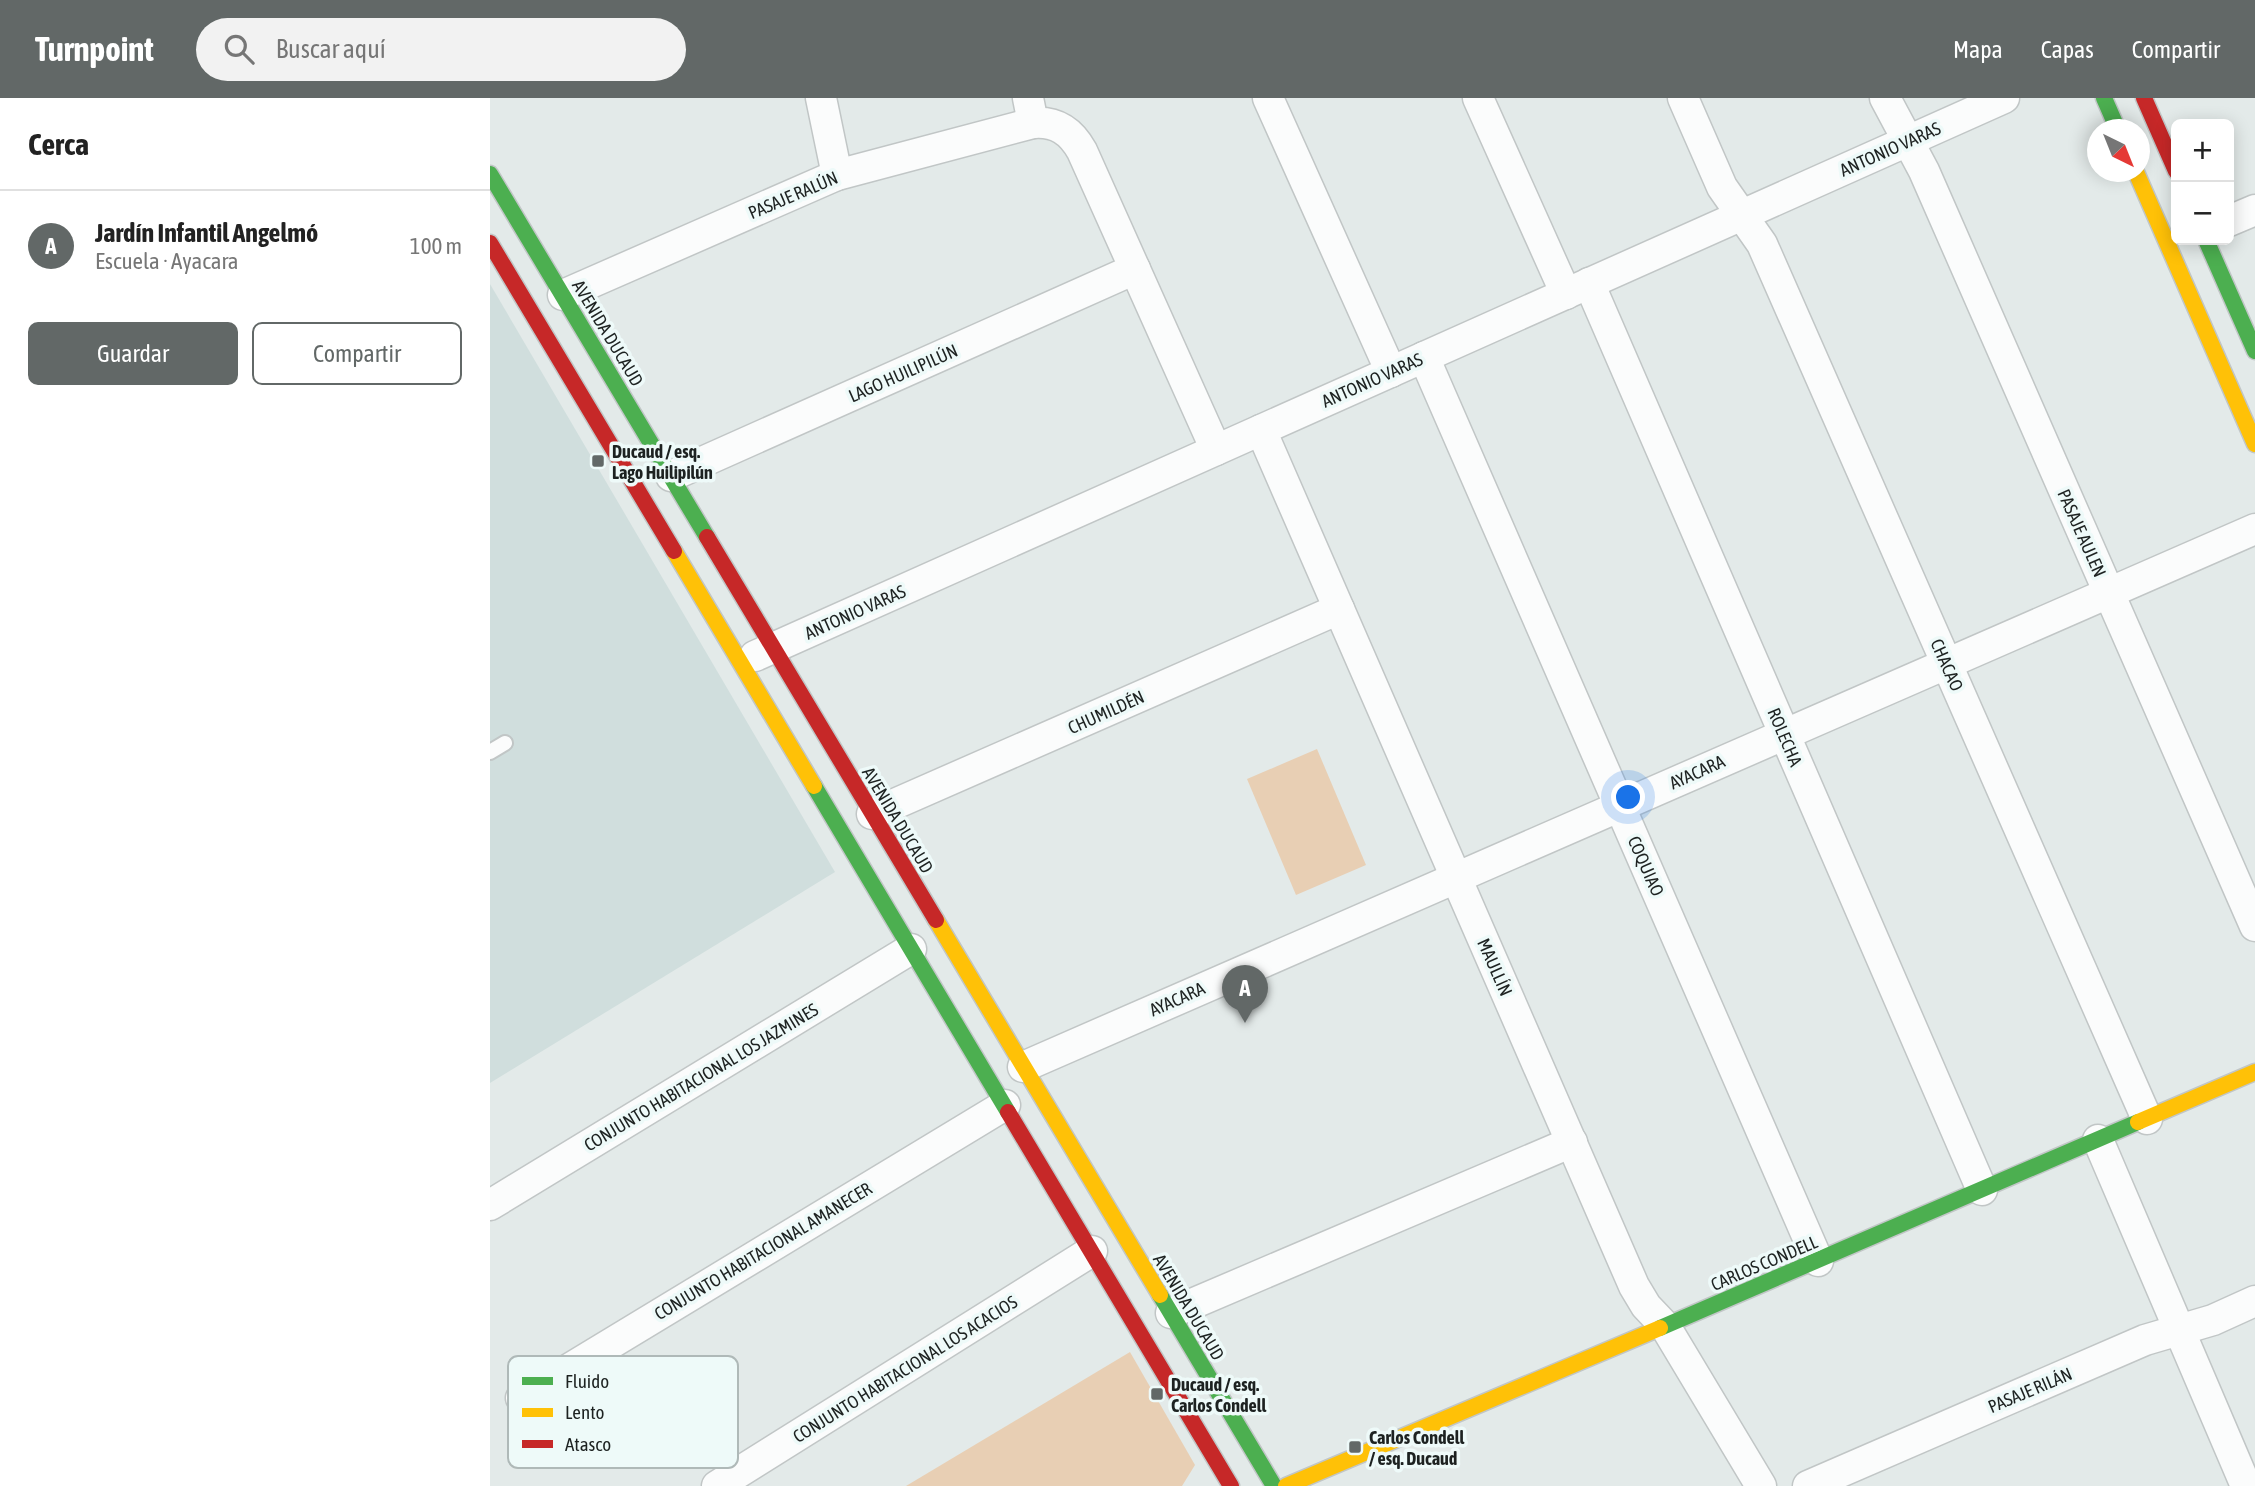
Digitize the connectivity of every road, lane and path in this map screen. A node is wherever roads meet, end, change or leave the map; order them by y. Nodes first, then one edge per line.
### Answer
1 (821, 98) edge
2 (1268, 98) edge
3 (1478, 98) edge
4 (1683, 98) edge
5 (1885, 98) edge
6 (2004, 98) edge
7 (2104, 98) edge
8 (2144, 98) edge
9 (1030, 111) edge
10 (2113, 119) edge
11 (1908, 141) junction
12 (2171, 160) edge
13 (490, 174) edge
14 (837, 175) junction
15 (2140, 182) edge
16 (2255, 210) edge
17 (1742, 215) junction
18 (2234, 219) edge
19 (490, 243) edge
20 (2209, 245) edge
21 (1135, 269) junction
22 (1577, 288) junction
23 (563, 295) junction
24 (2255, 351) edge
25 (1424, 357) junction
26 (1391, 372) junction
27 (1261, 430) junction
28 (2255, 444) edge
29 (1216, 450) junction
30 (671, 477) junction
31 (2255, 529) edge
32 (2109, 593) junction
33 (1339, 609) junction
34 (774, 648) junction
35 (741, 662) junction
36 (1947, 664) junction
37 (1784, 734) junction
38 (505, 743) dead end
39 (490, 752) edge
40 (1620, 806) junction
41 (872, 814) junction
42 (1457, 877) junction
43 (2255, 926) edge
44 (911, 948) junction
45 (1023, 1067) junction
46 (2255, 1072) edge
47 (1005, 1105) junction
48 (2147, 1119) junction
49 (2098, 1140) junction
50 (1572, 1142) junction
51 (1982, 1190) junction
52 (490, 1205) edge
53 (1093, 1251) junction
54 (1818, 1261) junction
55 (2255, 1301) edge
56 (1171, 1313) junction
57 (1665, 1326) junction
58 (2179, 1330) junction
59 (590, 1356) edge
60 (717, 1486) edge
61 (1231, 1486) edge
62 (1274, 1486) edge
63 (1286, 1486) edge
64 (1761, 1486) edge
65 (1808, 1486) edge
66 (2245, 1486) edge

1 - 14 street
2 - 26 street
3 - 22 street, ROLECHA
4 - 17 street, CHACAO
5 - 11 street, PASAJE AULEN
6 - 11 street, ANTONIO VARAS
7 - 10 street
8 - 12 street
9 - 14 street, PASAJE RALÚN
9 - 21 street
11 - 17 street, ANTONIO VARAS
11 - 32 street, PASAJE AULEN
13 - 23 street, AVENIDA DUCAUD
14 - 23 street, PASAJE RALÚN
15 - 28 street
16 - 18 street
17 - 22 street, ANTONIO VARAS
17 - 36 street, CHACAO
19 - 35 street
20 - 24 street
21 - 29 street
21 - 30 street, LAGO HUILIPILÚN
22 - 25 street, ANTONIO VARAS
22 - 37 street, ROLECHA
23 - 30 street, AVENIDA DUCAUD
25 - 26 street, ANTONIO VARAS
25 - 40 street, COQUIAO
26 - 27 street, ANTONIO VARAS
27 - 29 street, ANTONIO VARAS
27 - 33 street, MAULLÍN
29 - 34 street, ANTONIO VARAS
30 - 34 street, AVENIDA DUCAUD
31 - 32 street, AYACARA
32 - 36 street, AYACARA
32 - 43 street, PASAJE AULEN
33 - 41 street, CHUMILDÉN
33 - 42 street, MAULLÍN
34 - 35 street, ANTONIO VARAS
34 - 41 street, AVENIDA DUCAUD
35 - 44 street
36 - 37 street, AYACARA
36 - 48 street, CHACAO
37 - 40 street, AYACARA
37 - 51 street, ROLECHA
38 - 39 lane
40 - 42 street, AYACARA
40 - 54 street, COQUIAO
41 - 45 street, AVENIDA DUCAUD
42 - 45 street, AYACARA
42 - 50 street, MAULLÍN
44 - 47 street
44 - 52 street, CONJUNTO HABITACIONAL LOS JAZMINES
45 - 56 street, AVENIDA DUCAUD
46 - 48 street, CARLOS CONDELL
47 - 53 street
47 - 59 street, CONJUNTO HABITACIONAL AMANECER
48 - 49 street, CARLOS CONDELL
49 - 51 street, CARLOS CONDELL
49 - 58 street
50 - 56 street
50 - 57 street, MAULLÍN
51 - 54 street, CARLOS CONDELL
53 - 60 street, CONJUNTO HABITACIONAL LOS ACACIOS
53 - 61 street
54 - 57 street, CARLOS CONDELL
55 - 58 street, PASAJE RILÁN
56 - 62 street, AVENIDA DUCAUD
57 - 63 street, CARLOS CONDELL
57 - 64 street, MAULLÍN
58 - 65 street, PASAJE RILÁN
58 - 66 street

